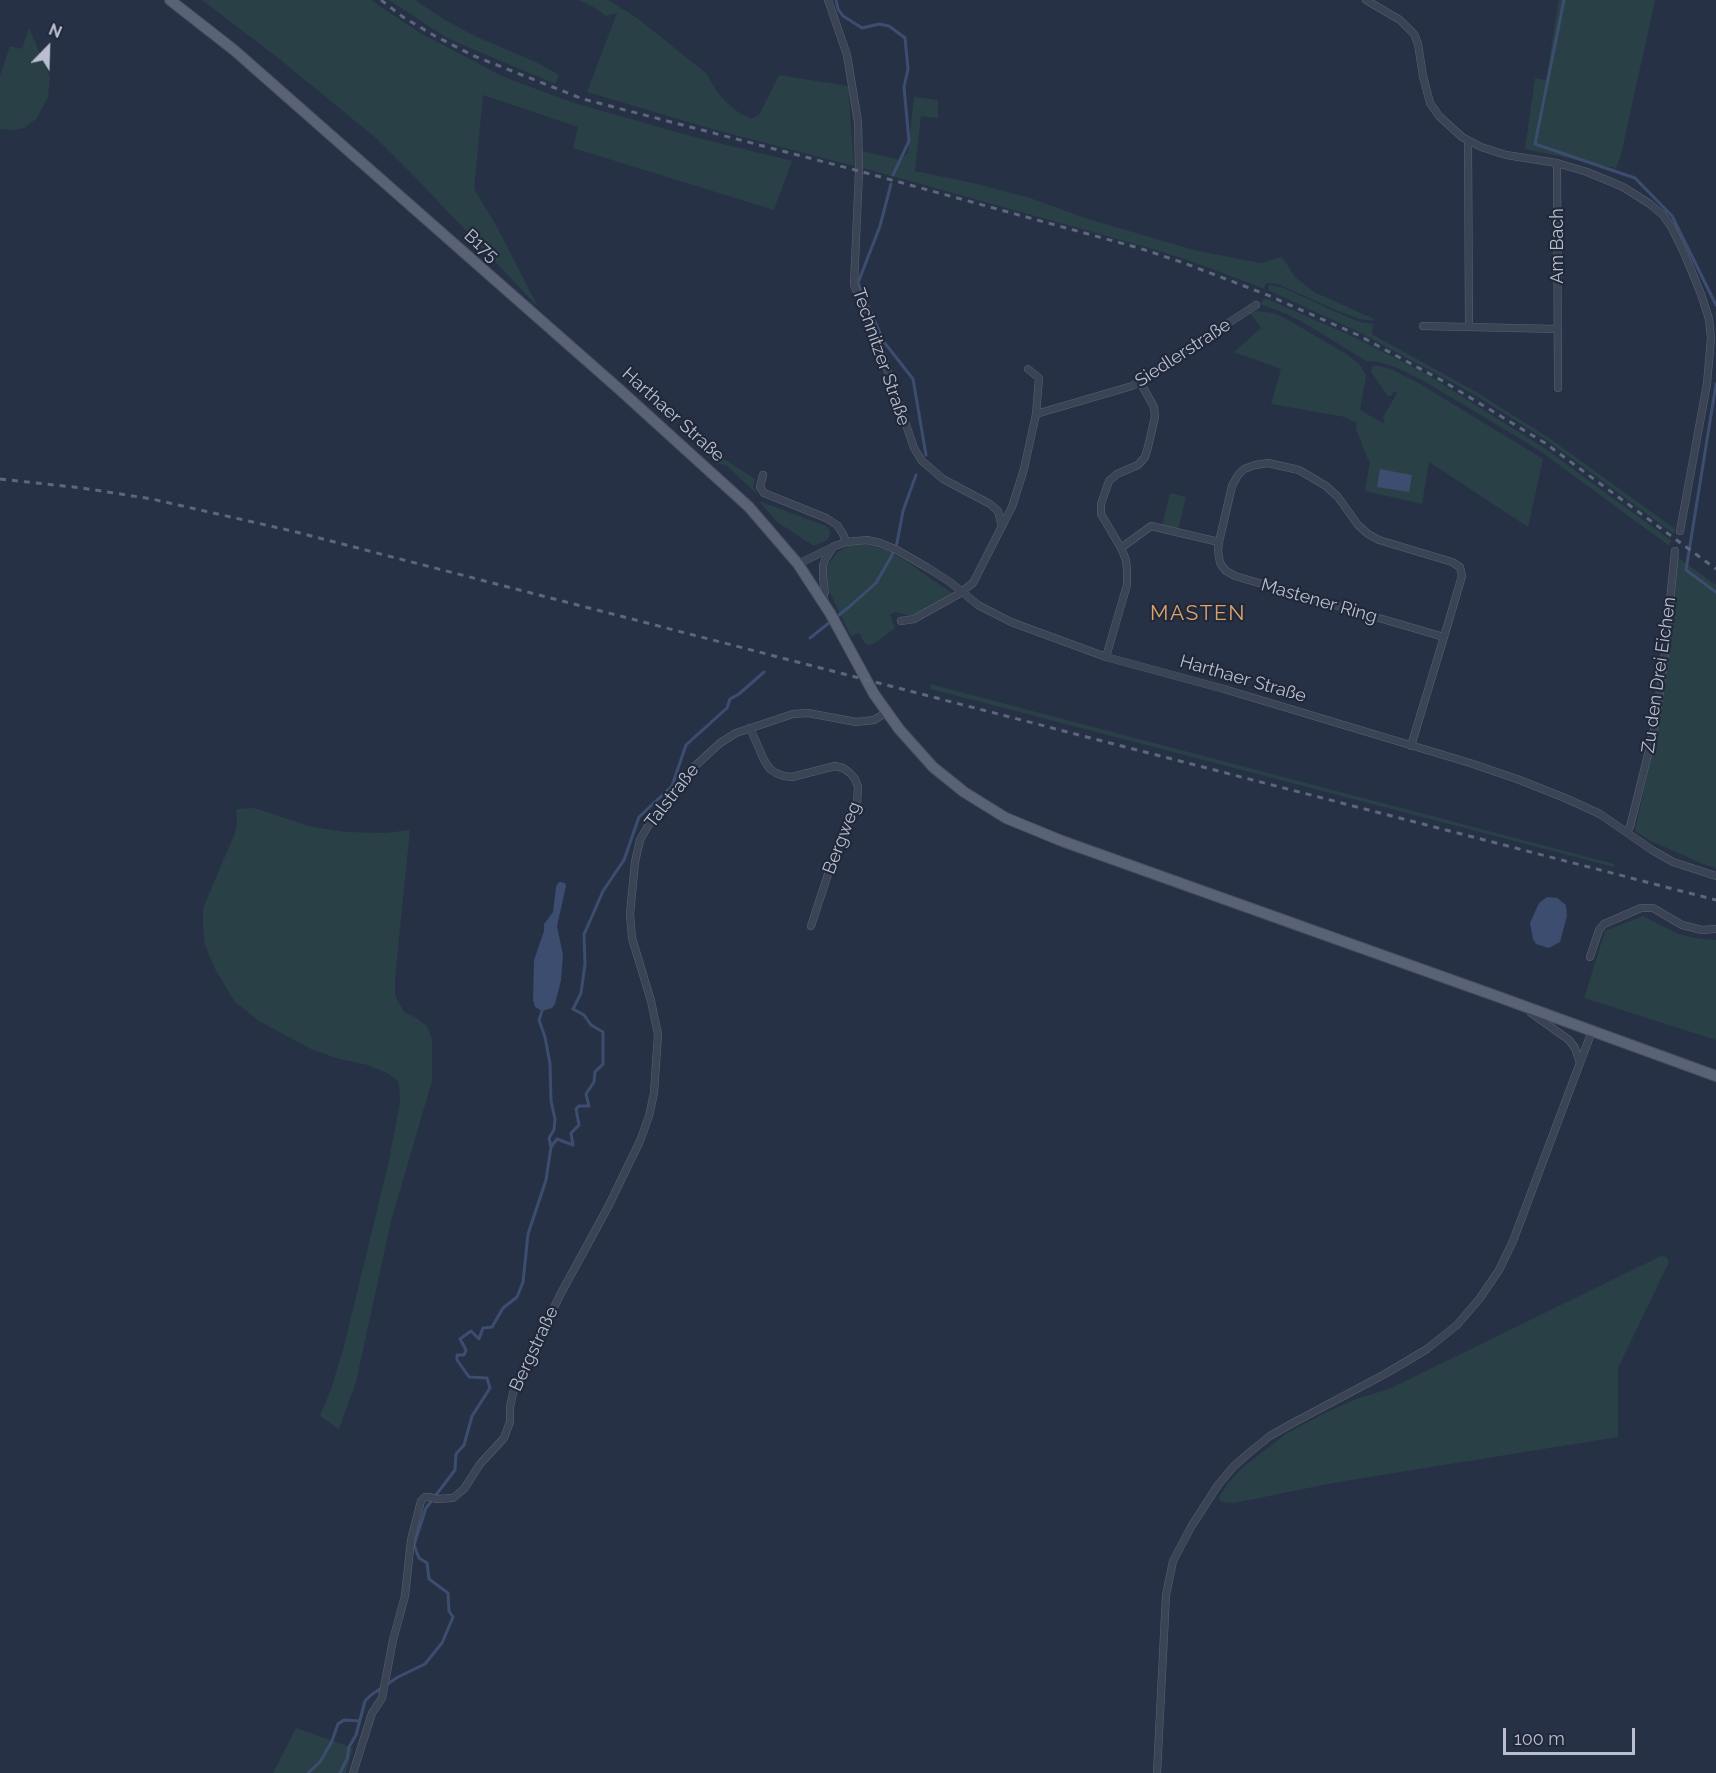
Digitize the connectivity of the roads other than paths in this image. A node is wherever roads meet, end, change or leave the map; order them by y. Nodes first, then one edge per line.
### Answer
1 (170, 0) edge
2 (828, 0) edge
3 (1366, 0) edge
4 (1468, 141) junction
5 (1557, 163) junction
6 (516, 299) joint
7 (1256, 305) dead end
8 (1424, 326) dead end
9 (1469, 327) junction
10 (1558, 329) junction
11 (1714, 338) edge
12 (1028, 369) dead end
13 (1140, 382) junction
14 (1558, 388) dead end
15 (1036, 414) junction
16 (763, 475) dead end
17 (1002, 526) junction
18 (1680, 531) dead end
19 (846, 542) junction
20 (1219, 542) junction
21 (835, 546) junction
22 (1121, 548) junction
23 (1675, 551) dead end
24 (798, 564) junction
25 (963, 592) junction
26 (822, 601) junction
27 (901, 621) dead end
28 (1443, 637) junction
29 (1106, 657) junction
30 (887, 712) junction
31 (750, 728) junction
32 (1411, 746) junction
33 (1626, 832) junction
34 (1716, 876) edge
35 (811, 926) dead end
36 (1716, 929) edge
37 (1590, 957) dead end
38 (1509, 1001) junction
39 (1592, 1031) junction
40 (1580, 1063) junction
41 (656, 1065) joint
42 (1716, 1076) edge
43 (353, 1773) edge
44 (1157, 1773) edge

1 - 6 main road, B175
2 - 17 street, Technitzer Straße
3 - 4 street
4 - 5 street
4 - 9 street
5 - 10 street, Am Bach
5 - 11 street
6 - 24 main road, Harthaer Straße
7 - 13 street, Siedlerstraße
8 - 9 street
9 - 10 street
10 - 14 street, Am Bach
11 - 18 street
12 - 15 street
13 - 15 street, Siedlerstraße
13 - 22 street
15 - 17 street
16 - 19 street
17 - 25 street
19 - 21 street, Harthaer Straße
19 - 25 street, Harthaer Straße
20 - 22 street
20 - 28 street, Mastener Ring
20 - 28 street, Mastener Ring
21 - 24 street, Harthaer Straße
21 - 26 street
22 - 29 street
23 - 33 street, Zu den Drei Eichen
24 - 26 main road, Harthaer Straße
25 - 27 street
25 - 29 street, Harthaer Straße
26 - 30 main road, Harthaer Straße
28 - 32 street, Mastener Ring
29 - 32 street, Harthaer Straße
30 - 31 street, Talstraße
30 - 38 main road, Harthaer Straße
31 - 35 street, Bergweg
31 - 41 street, Talstraße
32 - 33 street, Harthaer Straße
33 - 34 street, Harthaer Straße
36 - 37 street
38 - 39 main road, Harthaer Straße
38 - 40 street
39 - 40 street
39 - 42 main road, Harthaer Straße
40 - 44 street
41 - 43 street, Bergstraße

